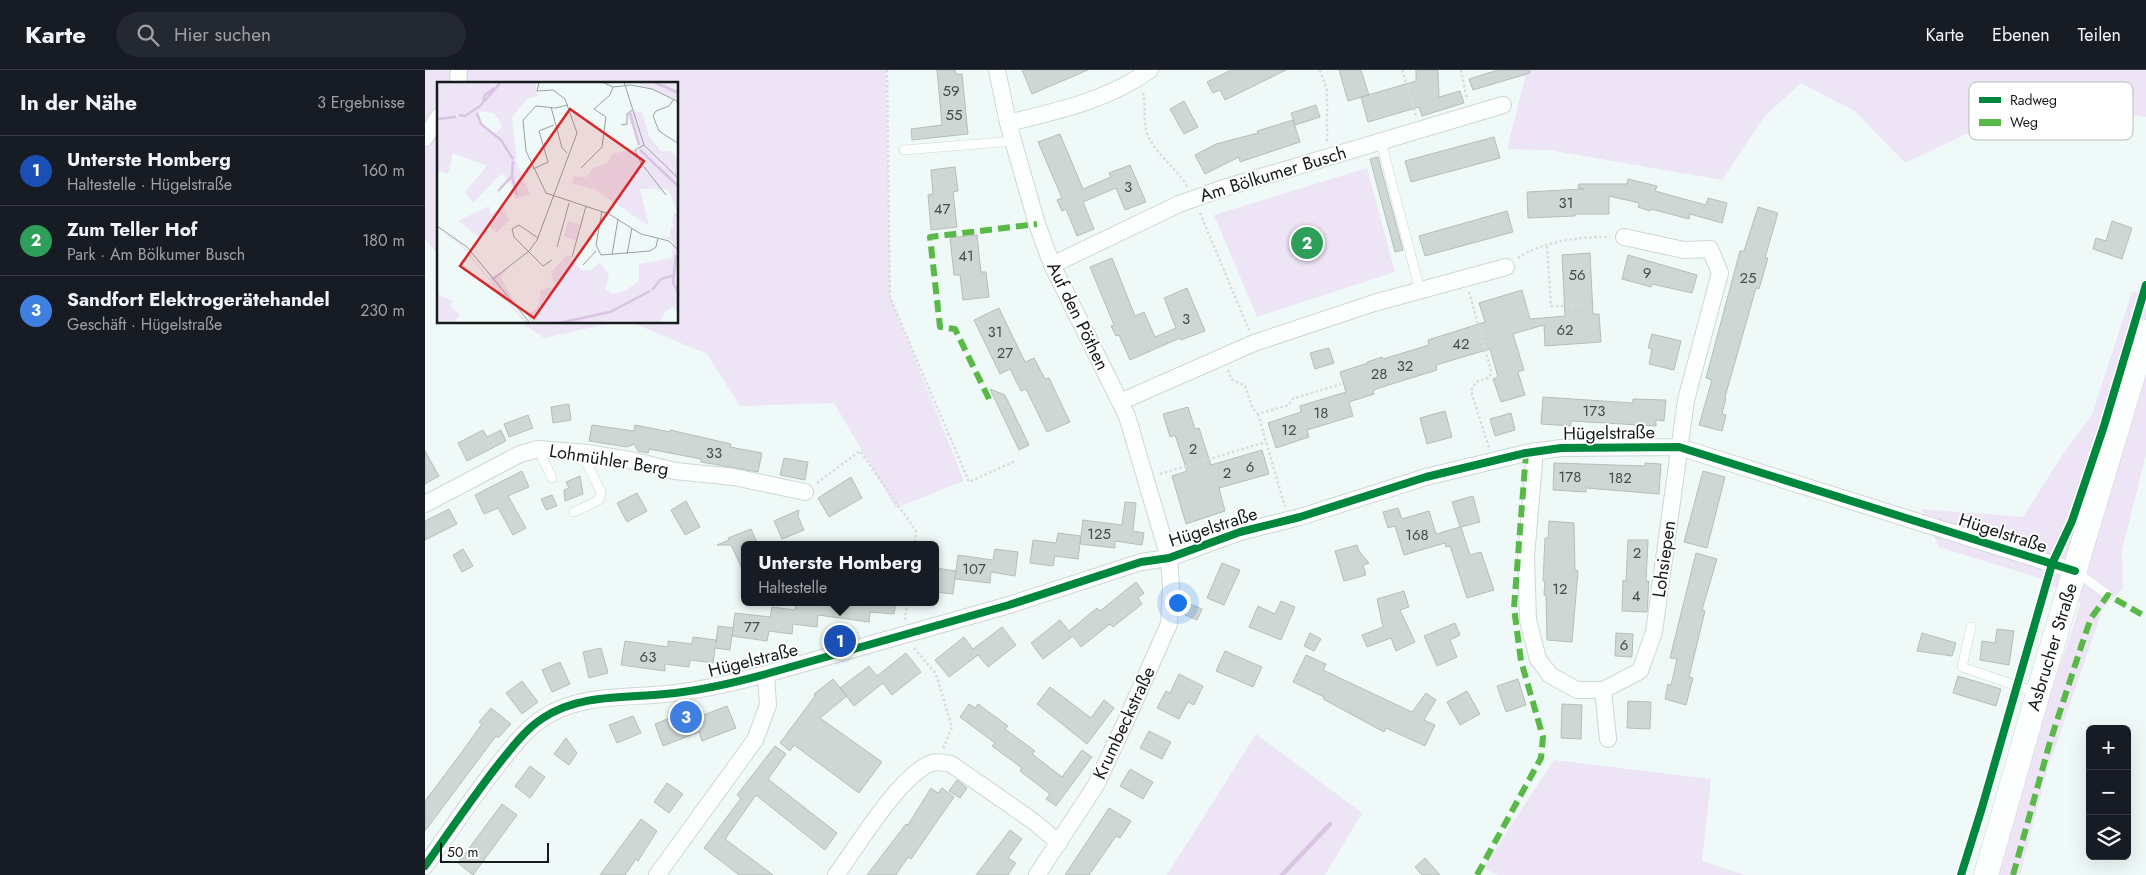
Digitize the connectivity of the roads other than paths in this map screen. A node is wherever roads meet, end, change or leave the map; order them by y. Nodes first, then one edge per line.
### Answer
1 (997, 70) edge
2 (1150, 70) edge
3 (1503, 106) dead end
4 (437, 119) edge
5 (1008, 123) junction
6 (425, 138) edge
7 (1013, 141) junction
8 (1381, 142) junction
9 (904, 150) dead end
10 (1624, 237) road end
11 (1052, 265) junction
12 (1506, 267) road end
13 (1420, 290) junction
14 (2146, 332) edge
15 (1120, 402) junction
16 (1679, 447) junction
17 (538, 449) junction
18 (581, 452) junction
19 (1535, 452) junction
20 (553, 478) dead end
21 (805, 492) road end
22 (425, 504) edge
23 (574, 512) dead end
24 (1169, 558) junction
25 (2075, 571) junction
26 (2108, 595) dead end
27 (1971, 627) dead end
28 (766, 674) junction
29 (1603, 690) junction
30 (2038, 693) junction
31 (1608, 739) dead end
32 (1059, 843) junction
33 (425, 866) edge
34 (657, 875) edge
35 (836, 875) edge
36 (1037, 875) edge
37 (1986, 875) edge

1 - 5 street, Auf den Pöthen
2 - 5 street
3 - 8 street, Am Bölkumer Busch
4 - 6 street
5 - 7 street, Auf den Pöthen
7 - 9 lane
7 - 11 street, Auf den Pöthen
8 - 11 street, Am Bölkumer Busch
8 - 13 lane
10 - 16 street, Lohsiepen
11 - 15 street, Auf den Pöthen
12 - 13 street
13 - 15 street
14 - 25 main road, Asbrucher Straße
15 - 24 street, Auf den Pöthen
16 - 19 street, Hügelstraße
16 - 25 street, Hügelstraße
16 - 29 street, Lohsiepen
17 - 18 street, Lohmühler Berg
17 - 20 lane
17 - 22 street, Lohmühler Berg
18 - 21 street, Lohmühler Berg
18 - 23 lane
19 - 24 street, Hügelstraße
19 - 29 street, Lohsiepen
24 - 28 street, Hügelstraße
24 - 32 street, Krumbeckstraße
25 - 26 lane
25 - 30 main road, Asbrucher Straße
27 - 30 lane
28 - 33 street, Hügelstraße
28 - 34 street
29 - 31 street
30 - 37 main road, Asbrucher Straße
32 - 35 street
32 - 36 street, Krumbeckstraße

